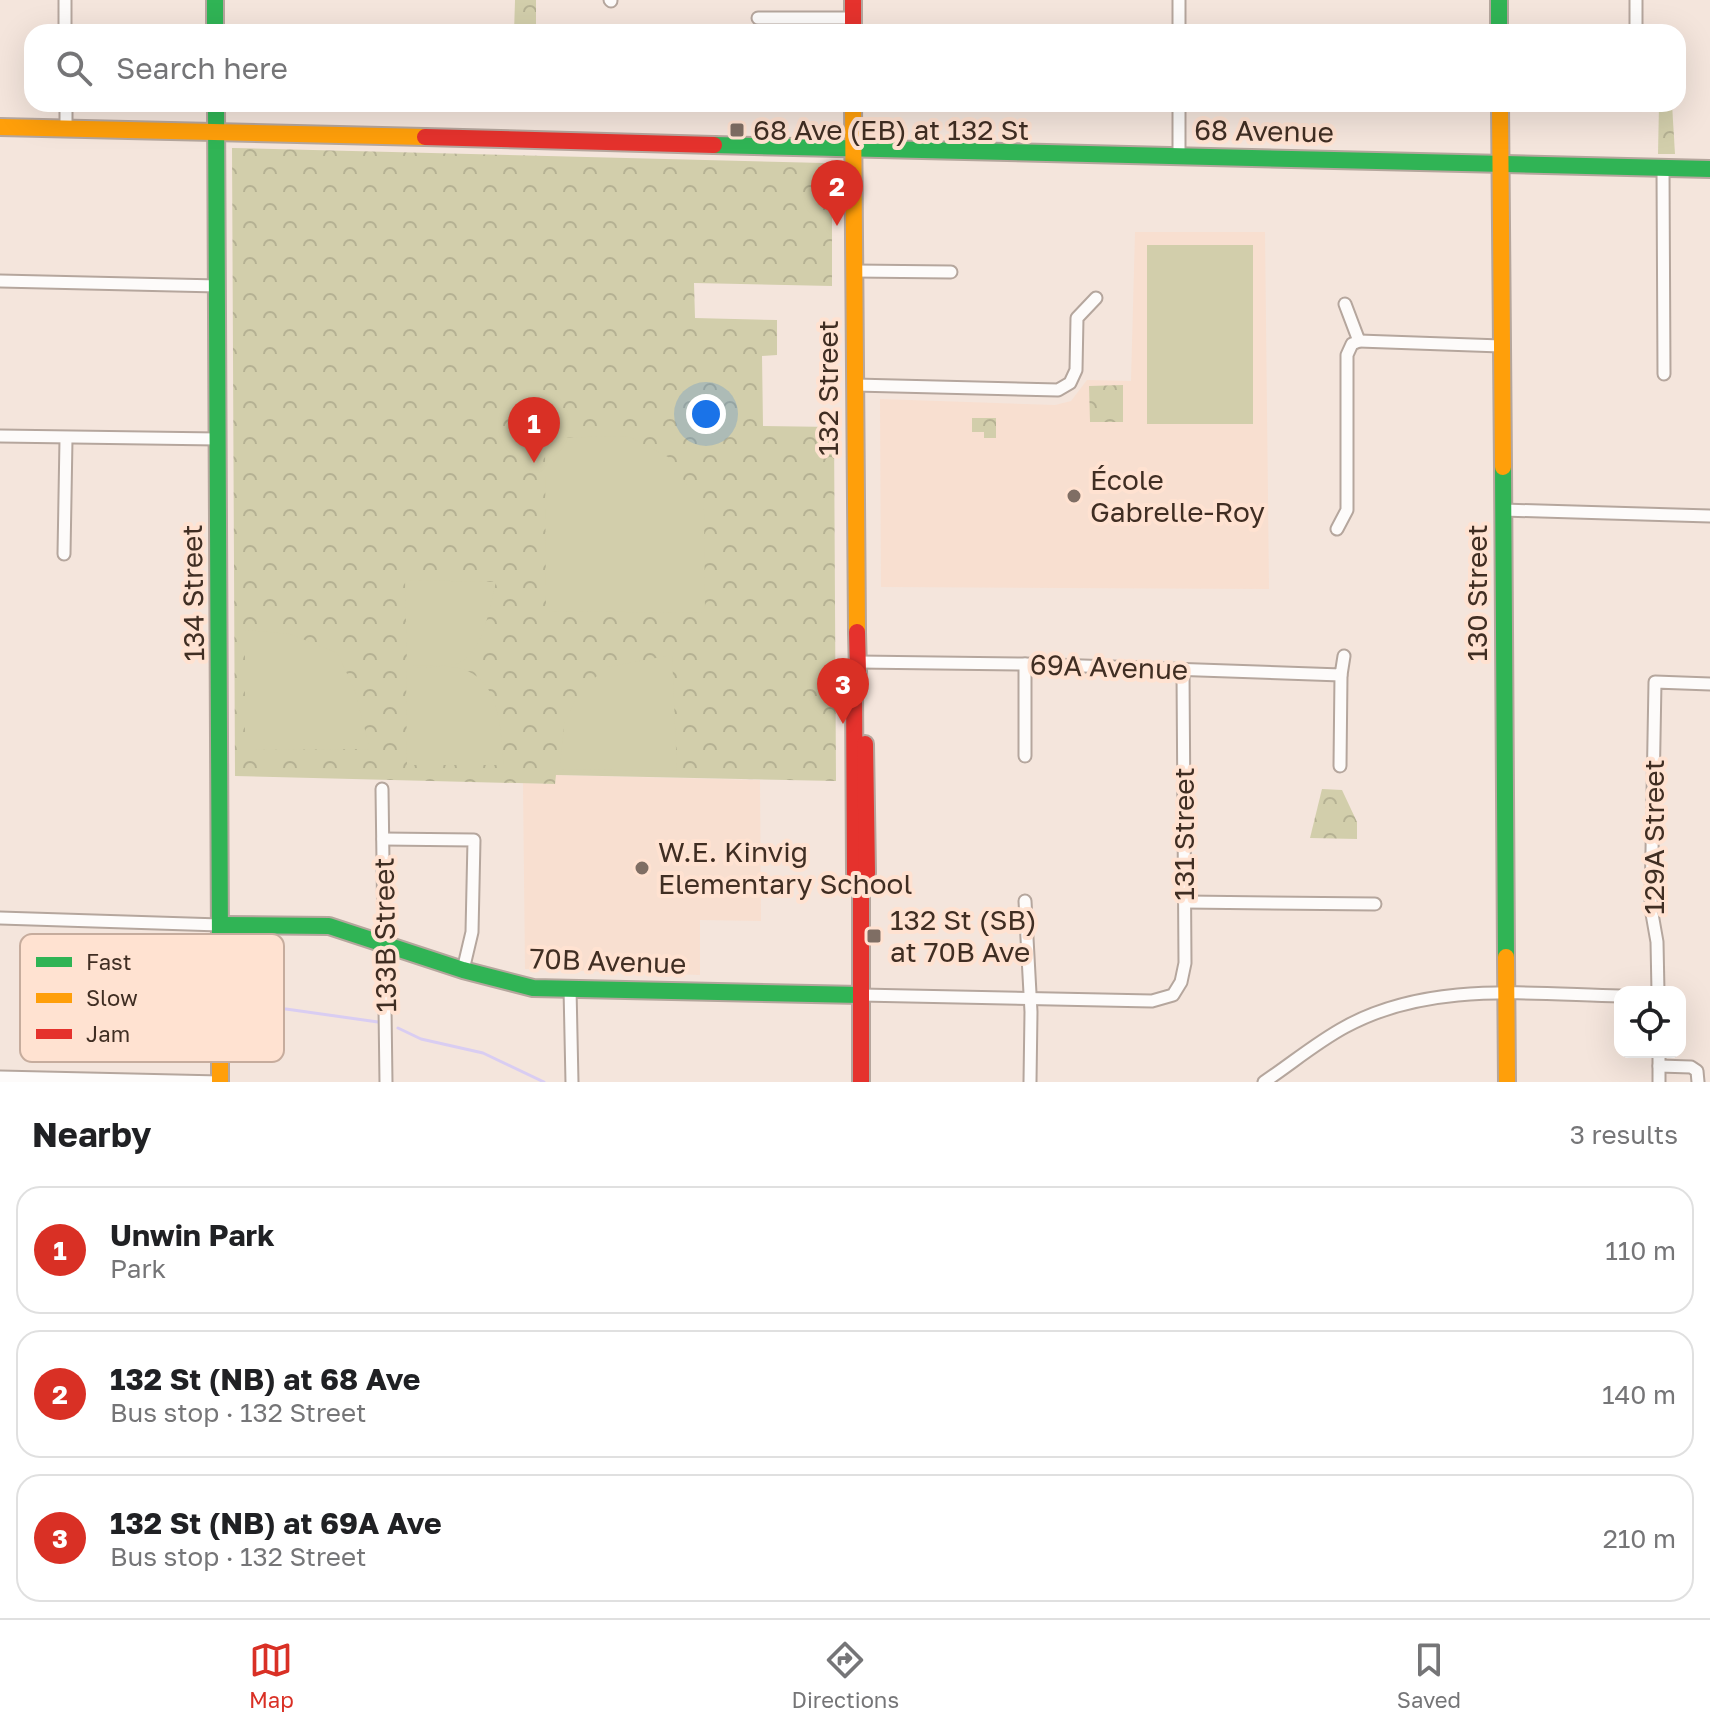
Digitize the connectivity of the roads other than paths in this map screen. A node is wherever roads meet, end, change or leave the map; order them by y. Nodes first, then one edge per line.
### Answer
1 (65, 0) edge
2 (215, 0) edge
3 (853, 0) edge
4 (1179, 0) edge
5 (1499, 0) edge
6 (1636, 0) edge
7 (758, 18) dead end
8 (65, 24) edge
9 (215, 24) edge
10 (839, 24) edge
11 (853, 24) edge
12 (1179, 24) edge
13 (1499, 24) edge
14 (1636, 24) edge
15 (66, 112) edge
16 (216, 112) edge
17 (853, 112) edge
18 (1179, 112) edge
19 (1500, 112) edge
20 (0, 127) edge
21 (66, 128) junction
22 (216, 132) junction
23 (854, 147) junction
24 (1179, 155) junction
25 (1500, 163) junction
26 (1663, 168) junction
27 (1710, 169) edge
28 (854, 271) junction
29 (951, 272) dead end
30 (0, 281) edge
31 (218, 286) junction
32 (1096, 298) dead end
33 (1345, 304) dead end
34 (1359, 341) junction
35 (1501, 346) junction
36 (1664, 374) dead end
37 (855, 385) junction
38 (0, 436) edge
39 (66, 439) junction
40 (218, 439) junction
41 (1503, 510) junction
42 (1710, 516) edge
43 (1337, 529) dead end
44 (64, 554) dead end
45 (1344, 656) dead end
46 (1025, 664) junction
47 (858, 667) junction
48 (1183, 671) junction
49 (1341, 675) junction
50 (1710, 684) edge
51 (1025, 756) dead end
52 (1340, 766) dead end
53 (382, 789) dead end
54 (383, 839) junction
55 (1025, 901) dead end
56 (1185, 902) junction
57 (1375, 904) dead end
58 (0, 918) edge
59 (220, 925) junction
60 (220, 934) edge
61 (386, 943) junction
62 (463, 970) junction
63 (1658, 986) edge
64 (570, 988) junction
65 (1506, 993) junction
66 (861, 995) junction
67 (1173, 995) joint
68 (1614, 996) edge
69 (1029, 997) junction
70 (1659, 1058) edge
71 (1659, 1066) junction
72 (0, 1077) edge
73 (50, 1080) edge
74 (220, 1082) edge
75 (386, 1082) edge
76 (572, 1082) edge
77 (861, 1082) edge
78 (1030, 1082) edge
79 (1264, 1082) edge
80 (1507, 1082) edge
81 (1659, 1082) edge
82 (1698, 1082) edge

1 - 8 street
2 - 9 street
3 - 11 street
4 - 12 street
5 - 13 street
6 - 14 street
7 - 10 street
15 - 21 street
16 - 22 street, 134 Street
17 - 23 street, 132 Street
18 - 24 street
19 - 25 street, 130 Street
20 - 21 street, 68 Avenue
21 - 22 street, 68 Avenue
22 - 23 street, 68 Avenue
22 - 31 street, 134 Street
23 - 24 street, 68 Avenue
23 - 28 street, 132 Street
24 - 25 street, 68 Avenue
25 - 26 street, 68 Avenue
25 - 35 street, 130 Street
26 - 27 street, 68 Avenue
26 - 36 street
28 - 29 street
28 - 37 street, 132 Street
30 - 31 street
31 - 40 street, 134 Street
32 - 37 street
33 - 34 street
34 - 35 street
34 - 43 street
35 - 41 street, 130 Street
37 - 47 street, 132 Street
38 - 39 street
39 - 40 street
39 - 44 street
40 - 59 street, 134 Street
41 - 42 street
41 - 65 street, 130 Street
45 - 49 street
46 - 47 street, 69A Avenue
46 - 48 street, 69A Avenue
46 - 51 street
47 - 66 street, 132 Street
48 - 49 street, 69A Avenue
48 - 56 street, 131 Street
49 - 52 street
50 - 63 street, 129A Street
53 - 54 street, 133B Street
54 - 61 street, 133B Street
54 - 62 street
55 - 69 street
56 - 57 street
56 - 67 street, 131 Street
58 - 59 street, 70B Avenue
59 - 60 street, 134 Street
59 - 61 street, 70B Avenue
61 - 62 street, 70B Avenue
61 - 75 street, 133B Street
62 - 64 street, 70B Avenue
64 - 66 street, 70B Avenue
64 - 76 street
65 - 68 street
65 - 79 street
65 - 80 street, 130 Street
66 - 69 street, 70B Avenue
66 - 77 street, 132 Street
67 - 69 street, 70B Avenue
69 - 78 street
70 - 71 street
71 - 81 street
71 - 82 street
72 - 73 street
73 - 74 street

